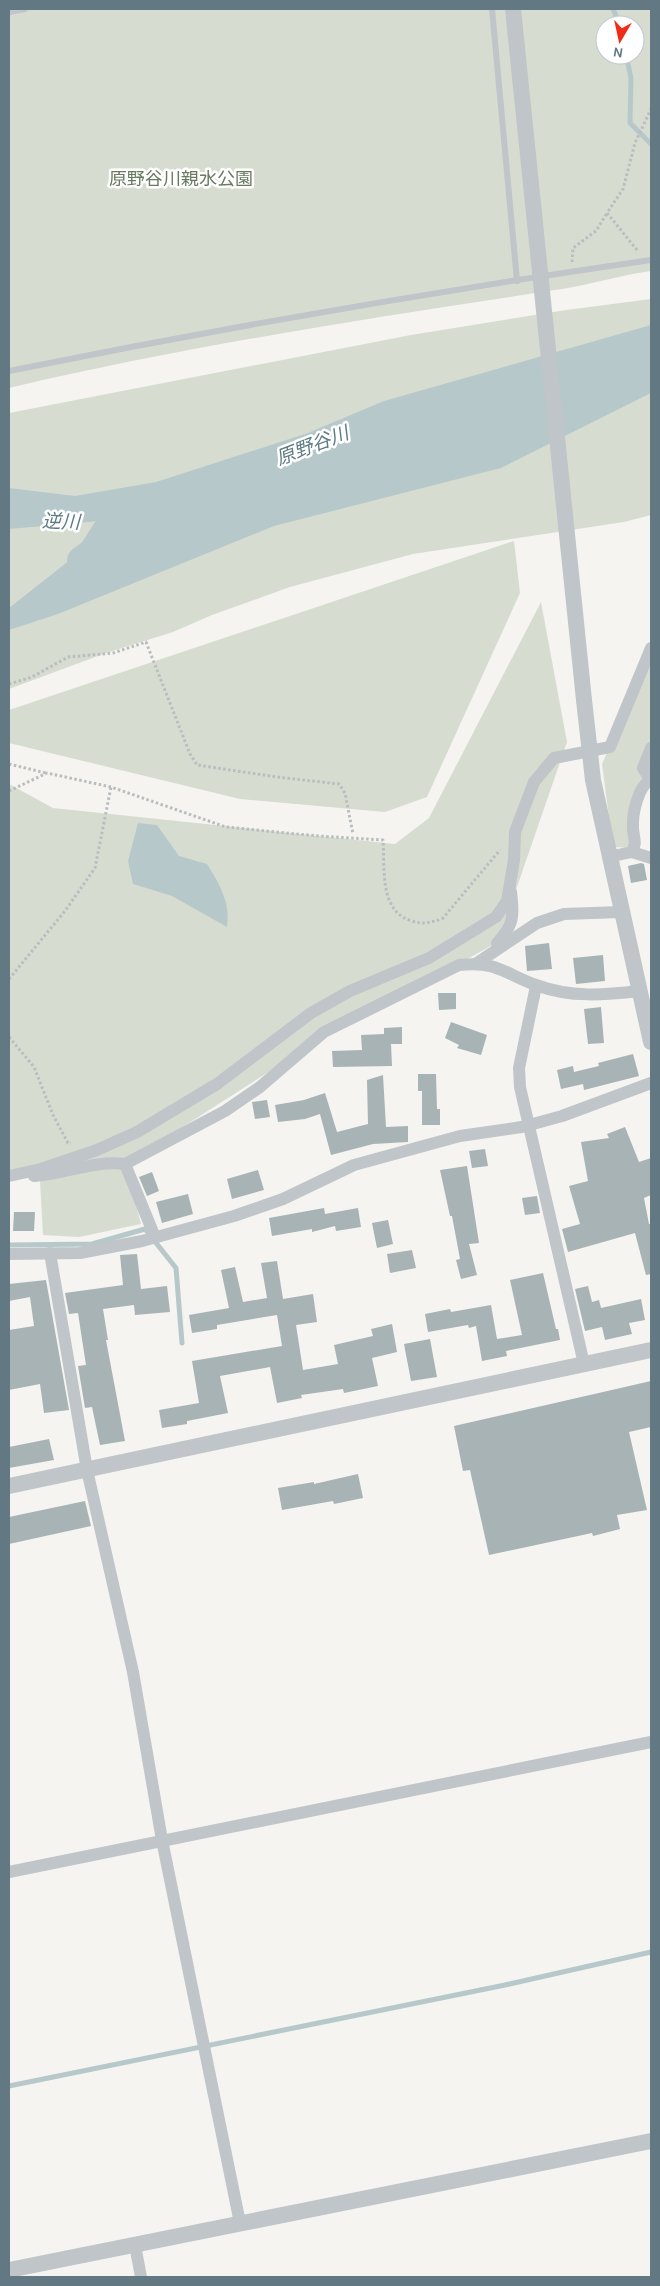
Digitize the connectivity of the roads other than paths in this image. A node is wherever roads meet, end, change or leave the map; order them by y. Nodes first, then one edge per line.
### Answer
1 (25, 9) edge
2 (492, 9) edge
3 (513, 9) edge
4 (9, 12) edge
5 (649, 260) edge
6 (517, 281) junction
7 (9, 371) edge
8 (651, 648) edge
9 (651, 748) edge
10 (590, 753) junction
11 (650, 779) edge
12 (632, 852) junction
13 (608, 857) junction
14 (651, 858) edge
15 (510, 883) junction
16 (621, 912) junction
17 (477, 963) junction
18 (536, 986) junction
19 (640, 991) junction
20 (651, 1042) edge
21 (651, 1083) edge
22 (531, 1124) junction
23 (125, 1164) junction
24 (9, 1177) edge
25 (155, 1237) junction
26 (50, 1253) junction
27 (9, 1254) edge
28 (651, 1350) edge
29 (584, 1364) junction
30 (88, 1470) junction
31 (9, 1486) edge
32 (651, 1742) edge
33 (162, 1840) junction
34 (9, 1872) edge
35 (651, 2141) edge
36 (240, 2223) junction
37 (135, 2245) junction
38 (9, 2270) edge
39 (141, 2277) edge

1 - 4 lane
2 - 6 lane
3 - 10 street, bridge
5 - 6 lane
6 - 7 lane
8 - 10 street
9 - 11 street
10 - 13 street
10 - 15 street
11 - 12 street
12 - 13 street
12 - 14 street
13 - 16 street
15 - 17 street
15 - 24 street
16 - 17 street
16 - 19 street
17 - 18 street
17 - 23 street
18 - 19 street
18 - 22 street
19 - 20 street
21 - 22 street
22 - 25 street
22 - 29 street
23 - 24 street
23 - 25 street
25 - 26 street
26 - 27 street
26 - 30 street
28 - 29 street
29 - 30 street
30 - 31 street
30 - 33 street
32 - 33 street
33 - 34 street
33 - 36 street
35 - 36 street
36 - 37 street
37 - 38 street
37 - 39 street

